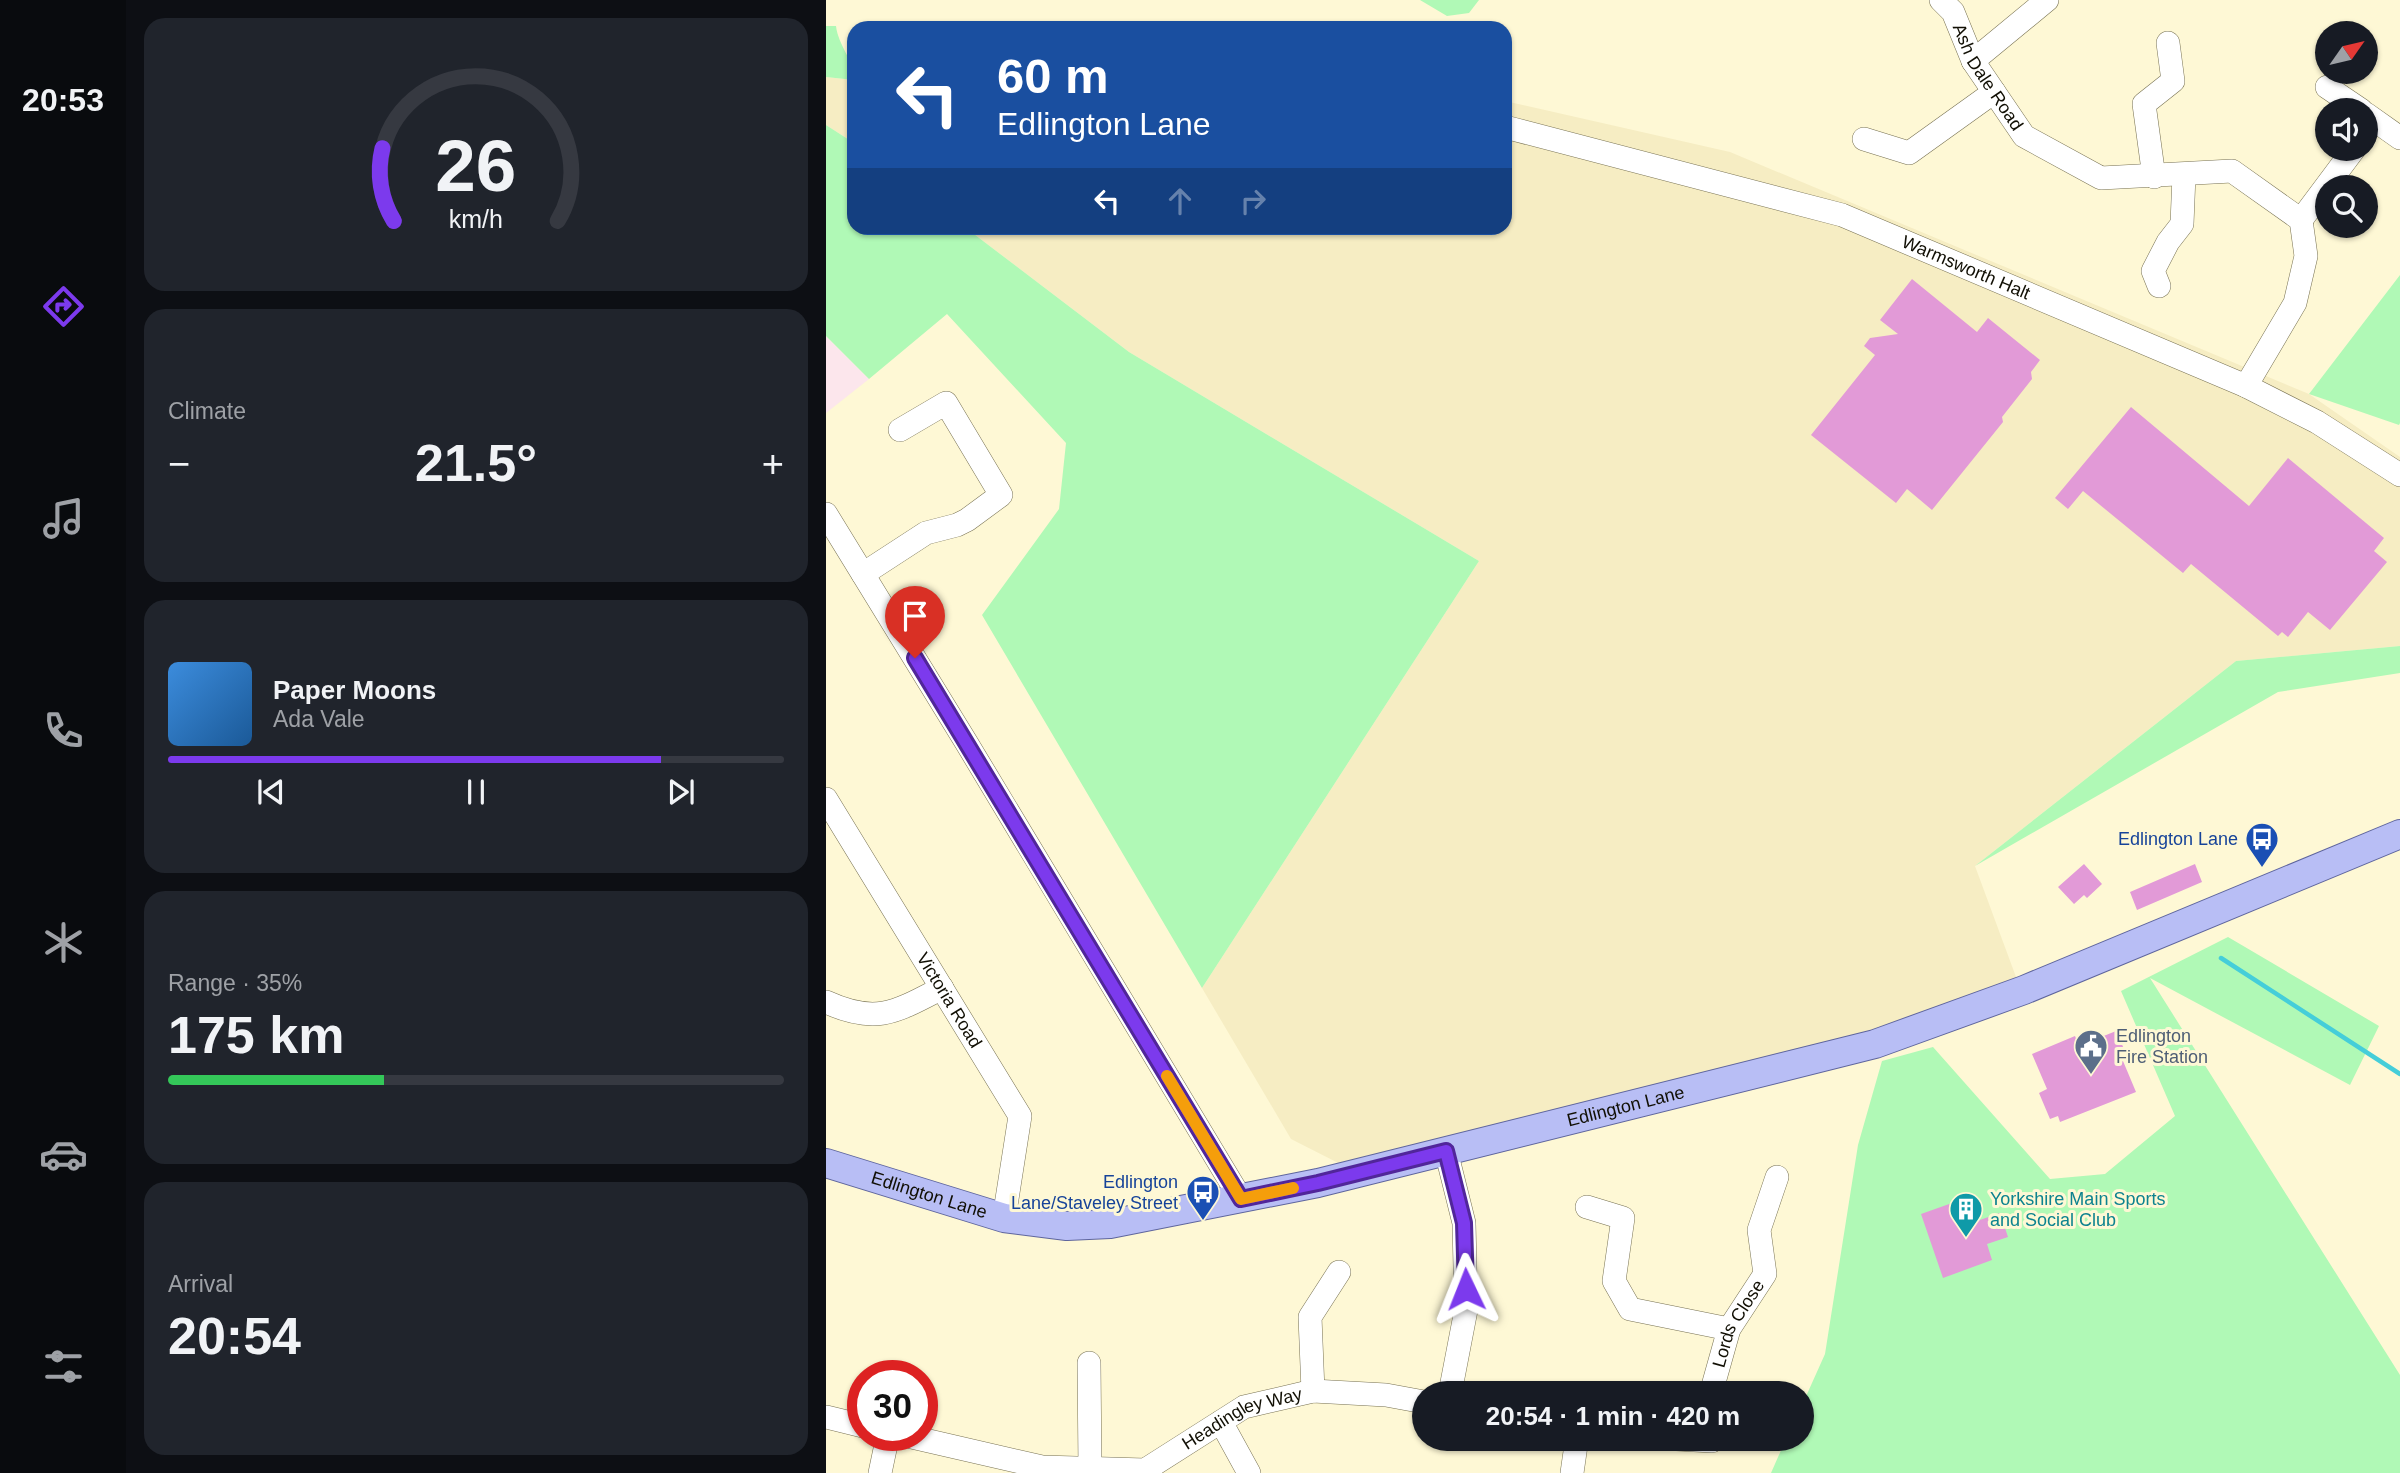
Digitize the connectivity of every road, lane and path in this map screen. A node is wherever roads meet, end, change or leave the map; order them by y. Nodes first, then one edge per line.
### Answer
1 (1941, 0) edge
2 (2047, 0) edge
3 (2168, 43) dead end
4 (1973, 61) junction
5 (2327, 86) dead end
6 (1994, 92) junction
7 (2342, 98) edge
8 (2378, 125) edge
9 (1512, 129) edge
10 (2400, 138) edge
11 (1864, 139) dead end
12 (2345, 161) edge
13 (2184, 175) junction
14 (2154, 177) junction
15 (2301, 220) junction
16 (2149, 273) dead end
17 (2246, 386) junction
18 (900, 430) dead end
19 (2400, 475) edge
20 (826, 514) edge
21 (863, 573) junction
22 (826, 799) edge
23 (832, 825) edge
24 (2400, 834) edge
25 (942, 988) junction
26 (826, 1002) edge
27 (1446, 1151) junction
28 (826, 1163) edge
29 (1777, 1177) dead end
30 (1241, 1199) junction
31 (1587, 1207) dead end
32 (1004, 1218) junction
33 (1339, 1272) dead end
34 (1729, 1329) junction
35 (1089, 1363) dead end
36 (1453, 1381) edge
37 (1714, 1381) edge
38 (1312, 1391) junction
39 (1412, 1400) edge
40 (826, 1417) edge
41 (847, 1422) edge
42 (1221, 1422) junction
43 (938, 1444) edge
44 (885, 1451) edge
45 (1575, 1451) edge
46 (1090, 1469) junction
47 (1040, 1470) edge
48 (880, 1473) edge
49 (1249, 1473) edge
50 (1572, 1473) edge

1 - 4 street, Ash Dale Road
2 - 4 street
3 - 14 street
4 - 6 street, Ash Dale Road
5 - 7 street
6 - 11 street
6 - 14 street, Ash Dale Road
8 - 10 street
9 - 17 street, Warmsworth Halt
12 - 15 street
13 - 14 street, Ash Dale Road
13 - 15 street, Ash Dale Road
13 - 16 street
15 - 17 street
17 - 19 street, Warmsworth Halt
18 - 21 street
20 - 21 street
21 - 30 street
22 - 23 street, Victoria Road
23 - 25 street, Victoria Road
24 - 27 main road, Edlington Lane
25 - 26 street
25 - 32 street, Victoria Road
27 - 30 main road, Edlington Lane
27 - 36 street
28 - 32 main road, Edlington Lane
29 - 34 street, Lords Close
30 - 32 main road, Edlington Lane
31 - 34 street
33 - 38 street
34 - 37 street, Lords Close
35 - 46 street
38 - 39 street, Headingley Way
38 - 42 street, Headingley Way
40 - 41 street
42 - 46 street, Headingley Way
42 - 49 street
43 - 47 street, Headingley Way
44 - 48 street
45 - 50 street
46 - 47 street, Headingley Way

